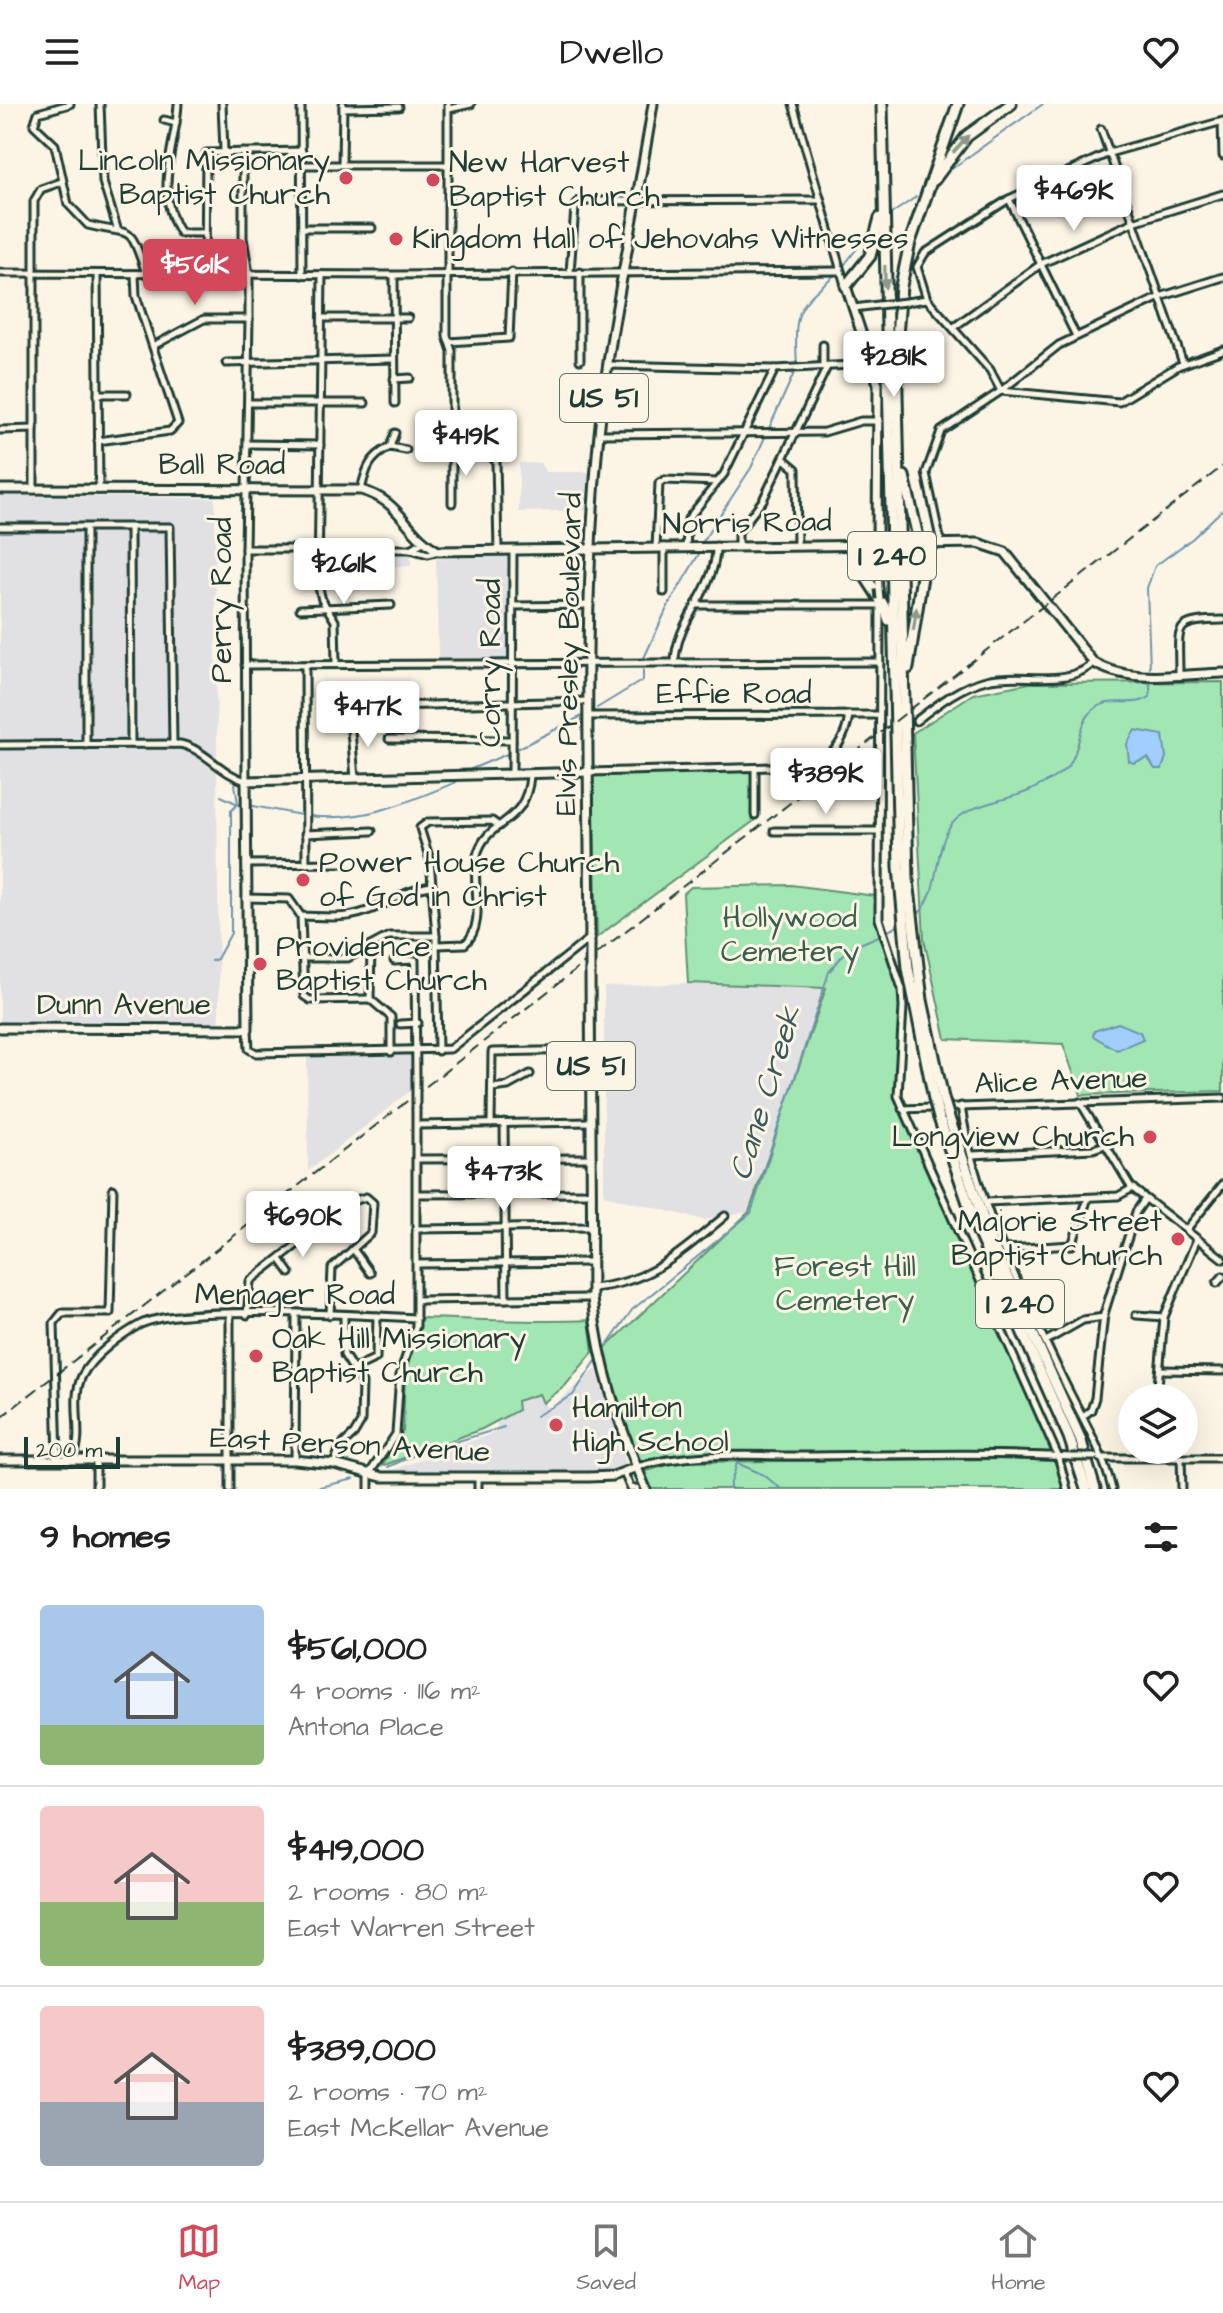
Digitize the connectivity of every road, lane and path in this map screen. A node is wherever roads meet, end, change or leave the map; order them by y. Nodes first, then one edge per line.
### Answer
1 (70, 104) edge
2 (100, 104) edge
3 (178, 104) edge
4 (222, 104) edge
5 (301, 104) edge
6 (471, 104) edge
7 (653, 104) edge
8 (793, 104) edge
9 (882, 104) edge
10 (1011, 104) edge
11 (343, 106) edge
12 (381, 106) edge
13 (448, 106) edge
14 (399, 107) dead end
15 (957, 107) edge
16 (164, 120) dead end
17 (1223, 122) edge
18 (176, 123) junction
19 (1101, 129) dead end
20 (224, 151) junction
21 (302, 151) junction
22 (243, 152) junction
23 (1109, 153) junction
24 (1223, 156) edge
25 (342, 164) junction
26 (302, 165) junction
27 (449, 165) junction
28 (61, 182) junction
29 (1223, 194) edge
30 (923, 197) junction
31 (884, 199) junction
32 (1009, 199) junction
33 (638, 200) junction
34 (821, 200) junction
35 (1133, 222) junction
36 (117, 228) junction
37 (302, 228) junction
38 (372, 228) dead end
39 (205, 233) junction
40 (1041, 264) junction
41 (623, 271) junction
42 (841, 271) junction
43 (512, 272) junction
44 (570, 272) junction
45 (580, 272) junction
46 (0, 273) edge
47 (34, 273) junction
48 (146, 273) junction
49 (447, 273) junction
50 (97, 274) junction
51 (135, 274) junction
52 (205, 274) junction
53 (249, 274) junction
54 (302, 275) junction
55 (322, 275) junction
56 (394, 275) junction
57 (1223, 277) edge
58 (846, 286) junction
59 (1160, 297) junction
60 (927, 299) junction
61 (854, 308) junction
62 (322, 318) junction
63 (408, 318) dead end
64 (249, 319) junction
65 (394, 319) junction
66 (953, 327) junction
67 (1076, 336) junction
68 (449, 342) junction
69 (823, 345) dead end
70 (153, 346) junction
71 (1223, 350) edge
72 (394, 359) junction
73 (321, 360) junction
74 (580, 360) dead end
75 (249, 362) junction
76 (226, 363) dead end
77 (873, 363) junction
78 (1183, 363) junction
79 (609, 365) junction
80 (825, 367) junction
81 (775, 369) junction
82 (410, 378) dead end
83 (394, 379) junction
84 (1001, 391) junction
85 (98, 394) junction
86 (127, 394) dead end
87 (320, 402) junction
88 (248, 403) junction
89 (365, 403) dead end
90 (395, 403) dead end
91 (879, 421) junction
92 (34, 429) junction
93 (0, 430) edge
94 (796, 432) junction
95 (395, 433) dead end
96 (744, 433) junction
97 (599, 434) junction
98 (98, 441) junction
99 (248, 444) junction
100 (320, 445) junction
101 (390, 447) junction
102 (898, 447) junction
103 (406, 450) dead end
104 (452, 454) junction
105 (784, 459) junction
106 (718, 482) junction
107 (0, 489) edge
108 (34, 489) junction
109 (248, 489) junction
110 (319, 489) junction
111 (99, 490) junction
112 (361, 490) junction
113 (452, 503) dead end
114 (0, 527) edge
115 (86, 528) junction
116 (130, 528) junction
117 (423, 542) junction
118 (941, 543) junction
119 (918, 544) junction
120 (880, 545) junction
121 (716, 546) junction
122 (738, 546) junction
123 (797, 546) junction
124 (852, 546) junction
125 (660, 547) junction
126 (686, 547) junction
127 (592, 548) junction
128 (245, 549) junction
129 (411, 549) junction
130 (319, 550) junction
131 (498, 550) junction
132 (513, 550) junction
133 (438, 551) junction
134 (664, 592) dead end
135 (880, 602) junction
136 (391, 605) dead end
137 (591, 605) junction
138 (696, 605) junction
139 (327, 606) junction
140 (514, 606) junction
141 (300, 609) dead end
142 (1223, 620) edge
143 (893, 638) junction
144 (879, 662) junction
145 (1094, 662) junction
146 (336, 663) junction
147 (675, 663) junction
148 (305, 664) junction
149 (590, 664) junction
150 (245, 665) junction
151 (513, 665) junction
152 (1223, 673) edge
153 (1179, 674) junction
154 (904, 695) junction
155 (589, 701) junction
156 (513, 703) junction
157 (849, 715) junction
158 (878, 715) junction
159 (589, 716) junction
160 (916, 721) dead end
161 (389, 739) dead end
162 (512, 740) junction
163 (131, 744) junction
164 (173, 744) junction
165 (0, 745) edge
166 (86, 745) junction
167 (755, 768) junction
168 (590, 772) junction
169 (512, 775) junction
170 (530, 776) junction
171 (305, 779) junction
172 (355, 779) junction
173 (246, 781) junction
174 (755, 815) dead end
175 (499, 826) junction
176 (372, 831) dead end
177 (774, 831) dead end
178 (878, 831) junction
179 (305, 834) junction
180 (343, 863) dead end
181 (246, 864) junction
182 (306, 864) junction
183 (432, 886) junction
184 (246, 898) junction
185 (907, 911) junction
186 (301, 916) junction
187 (436, 936) junction
188 (590, 942) junction
189 (437, 945) junction
190 (371, 946) junction
191 (301, 958) junction
192 (394, 961) dead end
193 (247, 995) junction
194 (370, 999) junction
195 (418, 1023) junction
196 (400, 1024) dead end
197 (0, 1028) edge
198 (227, 1029) junction
199 (248, 1029) junction
200 (591, 1050) junction
201 (438, 1051) junction
202 (391, 1052) junction
203 (417, 1052) junction
204 (530, 1074) dead end
205 (492, 1088) junction
206 (1223, 1098) edge
207 (1080, 1102) junction
208 (961, 1106) junction
209 (902, 1109) junction
210 (944, 1118) junction
211 (591, 1122) junction
212 (504, 1123) junction
213 (491, 1124) junction
214 (417, 1125) junction
215 (1105, 1145) junction
216 (972, 1155) junction
217 (504, 1158) junction
218 (592, 1158) junction
219 (416, 1159) junction
220 (1223, 1184) edge
221 (1133, 1188) junction
222 (113, 1189) dead end
223 (504, 1193) junction
224 (592, 1193) junction
225 (417, 1194) junction
226 (1088, 1198) junction
227 (1145, 1199) junction
228 (986, 1202) junction
229 (725, 1216) dead end
230 (592, 1227) junction
231 (417, 1229) junction
232 (504, 1229) junction
233 (1186, 1231) junction
234 (1197, 1239) junction
235 (353, 1249) junction
236 (1006, 1249) junction
237 (280, 1259) junction
238 (1223, 1259) edge
239 (592, 1262) junction
240 (417, 1264) junction
241 (504, 1264) junction
242 (290, 1273) dead end
243 (370, 1273) dead end
244 (1223, 1276) edge
245 (1217, 1283) dead end
246 (592, 1288) junction
247 (592, 1298) junction
248 (506, 1299) junction
249 (417, 1300) junction
250 (230, 1315) junction
251 (247, 1315) junction
252 (296, 1315) junction
253 (330, 1315) junction
254 (1136, 1315) dead end
255 (344, 1316) junction
256 (377, 1316) junction
257 (1104, 1317) junction
258 (1164, 1317) junction
259 (416, 1318) junction
260 (1046, 1341) junction
261 (355, 1368) junction
262 (1160, 1370) junction
263 (1223, 1371) edge
264 (1158, 1384) edge
265 (1083, 1416) junction
266 (1058, 1456) junction
267 (1103, 1458) junction
268 (1118, 1458) edge
269 (1198, 1458) edge
270 (1223, 1458) edge
271 (58, 1459) junction
272 (0, 1460) edge
273 (72, 1460) junction
274 (96, 1460) junction
275 (229, 1460) junction
276 (295, 1460) junction
277 (334, 1464) junction
278 (1181, 1464) edge
279 (637, 1467) junction
280 (624, 1473) junction
281 (369, 1474) junction
282 (478, 1477) junction
283 (96, 1489) edge
284 (230, 1489) edge
285 (369, 1489) edge
286 (478, 1489) edge
287 (631, 1489) edge
288 (637, 1489) edge
289 (646, 1489) edge
290 (1067, 1489) edge
291 (1086, 1489) edge
292 (1095, 1489) edge
293 (1112, 1489) edge
294 (1182, 1489) edge

1 - 28 street
2 - 36 street
3 - 18 street
4 - 20 street
5 - 21 street
6 - 13 street
7 - 33 main road, Elvis Presley Boulevard / US 51
8 - 34 street
9 - 31 highway, I 240
30 -> 10 highway
11 - 12 street
11 - 25 street
12 - 14 street
13 - 27 street
15 - 30 highway, I 240
16 - 18 street
17 - 23 street
17 - 24 street
18 - 39 street
19 - 23 street
20 - 22 street
20 - 39 street
21 - 22 street
21 - 26 street
22 - 53 street, Perry Road
23 - 32 street
23 - 35 street
25 - 26 street
25 - 27 street
26 - 37 street
27 - 49 street
28 - 36 street
28 - 47 street
29 - 35 street
30 - 102 highway, I 240
31 - 58 highway
31 -> 143 highway, I 240
32 - 40 street
32 - 60 street
33 - 34 street
33 - 41 main road, Elvis Presley Boulevard / US 51
33 - 44 street
34 - 42 street
35 - 40 street
35 - 59 street
36 - 48 street
37 - 38 street
37 - 54 street
39 - 52 street
40 - 66 street
40 - 67 street
41 - 42 street
41 - 45 street
41 - 79 main road, Elvis Presley Boulevard / US 51
42 - 58 street
43 - 44 street
43 - 49 street
43 - 68 street
44 - 45 street
45 - 74 street
46 - 47 street
47 - 50 street
47 - 92 street
48 - 51 street
48 - 52 street
49 - 56 street
49 - 68 street
50 - 51 street
50 - 85 street
51 - 70 street
52 - 53 street
53 - 54 street
53 - 64 street, Perry Road
54 - 55 street
55 - 56 street
55 - 62 street
56 - 65 street
57 - 59 street
58 - 61 main road
59 - 67 street
59 - 78 street
60 - 61 street, bridge
60 - 66 street
61 - 77 main road
62 - 65 street
62 - 73 street
63 - 65 street
64 - 70 street
64 - 75 street, Perry Road
65 - 72 street
66 - 84 street
67 - 84 street
68 - 104 street
69 - 80 street
70 - 98 street
71 - 78 street
72 - 73 street
72 - 83 street
73 - 75 street
73 - 87 street
75 - 76 street
75 - 88 street, Perry Road
77 - 80 street
77 - 91 main road
78 - 84 street
79 - 81 street
79 - 97 main road, Elvis Presley Boulevard / US 51
80 - 81 street
80 - 94 street
81 - 96 street
82 - 83 street
83 - 90 street
84 - 118 street
85 - 86 street
85 - 98 street
87 - 88 street
87 - 89 street
87 - 100 street
88 - 99 street, Perry Road
91 - 94 street
91 - 120 main road
92 - 93 street
92 - 108 street
94 - 96 street
94 - 105 street
95 - 101 street
96 - 97 street
96 - 106 street
97 - 127 main road, Elvis Presley Boulevard / US 51
98 - 111 street
99 - 100 street
99 - 109 street, Perry Road
100 - 110 street
101 - 103 street
101 - 112 street
102 - 119 highway
102 - 154 highway, I 240
104 - 113 street
104 - 131 street
105 - 122 street
105 - 123 street
106 - 125 street
106 - 126 street
107 - 108 main road, Ball Road
108 - 111 main road, Ball Road
109 - 110 main road, Ball Road
109 - 111 main road, Ball Road
109 - 128 street, Perry Road
110 - 112 main road, Ball Road
110 - 130 street
112 - 117 main road, Ball Road
114 - 115 street
115 - 116 street
115 - 166 street
116 - 163 street
116 - 164 street
117 - 129 street, Norris Road
117 - 133 main road
118 - 119 main road, Norris Road
118 - 145 main road, Norris Road
119 - 120 main road, Norris Road, bridge
154 -> 119 highway
120 - 124 main road, Norris Road
120 - 135 street, bridge
121 - 122 main road, Norris Road
121 - 126 main road, Norris Road
121 - 138 street
122 - 123 main road, Norris Road
123 - 124 main road, Norris Road
124 - 143 highway
125 - 126 main road, Norris Road
125 - 127 main road, Norris Road
125 - 134 street
127 - 132 main road, Norris Road
127 - 137 main road, Elvis Presley Boulevard / US 51
128 - 130 street, Norris Road
128 - 150 street, Perry Road
129 - 130 street, Norris Road
129 - 133 street, Norris Road
130 - 139 street
131 - 132 main road, Norris Road
131 - 133 main road, Norris Road
132 - 140 street, Corry Road
135 - 138 street
135 - 144 street
136 - 139 street
137 - 140 street
137 - 149 main road, Elvis Presley Boulevard / US 51
138 - 147 street
139 - 141 street
139 - 146 street
140 - 151 street, Corry Road
142 - 153 street
143 - 185 highway, I 240
144 - 147 street
144 - 158 street
145 - 153 main road
145 - 160 street
146 - 148 street
146 - 151 street
147 - 149 street
148 - 150 street
148 - 171 street
149 - 151 street
149 - 155 main road, Elvis Presley Boulevard / US 51
150 - 173 street, Perry Road
151 - 156 street, Corry Road
152 - 153 main road
154 - 185 highway, I 240
155 - 156 street
155 - 159 main road, Elvis Presley Boulevard / US 51
156 - 162 street, Corry Road
156 - 172 street
157 - 158 street, Effie Road
157 - 159 street, Effie Road
157 - 167 street
158 - 178 street
159 - 168 main road, Elvis Presley Boulevard / US 51
161 - 162 street
162 - 169 street, Corry Road
163 - 164 street
163 - 166 street
164 - 173 street
165 - 166 street
167 - 168 street
167 - 174 street
168 - 170 main road
168 - 188 main road, Elvis Presley Boulevard / US 51
169 - 170 main road
169 - 172 main road
170 - 175 street, Corry Road
171 - 172 main road
171 - 173 main road
171 - 179 street
173 - 181 main road, Perry Road
175 - 183 street
175 - 189 street, Corry Road
176 - 179 street
177 - 178 street
178 - 209 street
179 - 182 street
180 - 182 street
181 - 182 street
181 - 184 main road, Perry Road
183 - 186 street
183 - 187 street
184 - 186 street
184 - 193 main road, Perry Road
185 - 210 highway, I 240, bridge
186 - 191 street
187 - 189 street
187 - 190 street
188 - 200 main road, Elvis Presley Boulevard / US 51, bridge
188 - 201 street
189 - 201 street
190 - 191 street
190 - 194 street
191 - 194 street
192 - 195 street
193 - 198 main road
193 - 199 main road, Perry Road
194 - 202 street
195 - 196 street
195 - 203 street
197 - 198 main road, Dunn Avenue
198 - 199 main road, Dunn Avenue
199 - 202 street, Perry Road
200 - 205 street
200 - 211 main road, Elvis Presley Boulevard / US 51
201 - 203 street
202 - 203 street
203 - 214 street, bridge
204 - 205 street
205 - 213 street
206 - 207 street, Alice Avenue
207 - 208 street, Alice Avenue
207 - 215 street
208 - 209 street, Alice Avenue
208 - 216 street
209 - 266 street
210 - 291 highway, I 240
210 - 292 highway, I 240
211 - 212 street
211 - 218 main road, Elvis Presley Boulevard / US 51
212 - 213 street
212 - 217 street
213 - 214 street
214 - 219 street
215 - 216 street
215 - 221 street
216 - 228 street
217 - 218 street
217 - 219 street
217 - 223 street
218 - 224 main road, Elvis Presley Boulevard / US 51
219 - 225 street
220 - 233 street
221 - 226 street
221 - 227 street
222 - 271 street
223 - 224 street
223 - 225 street
223 - 232 street
224 - 230 main road, Elvis Presley Boulevard / US 51
225 - 231 street
226 - 228 street
226 - 236 street
227 - 233 street
227 - 257 street
228 - 236 street
229 - 246 street
230 - 232 street
230 - 239 main road, Elvis Presley Boulevard / US 51
231 - 232 street
231 - 240 street
232 - 241 street
233 - 234 street
234 - 238 street
234 - 258 street
235 - 237 street
235 - 243 street
235 - 253 street
236 - 260 street
237 - 242 street
237 - 251 street
239 - 241 street
239 - 246 main road, Elvis Presley Boulevard / US 51
240 - 241 street
240 - 249 street
241 - 248 street
244 - 245 street
246 - 247 main road, Elvis Presley Boulevard / US 51
247 - 248 street, Menager Road
247 - 279 main road, Elvis Presley Boulevard / US 51
248 - 249 street, Menager Road
249 - 259 street
250 - 251 street, Menager Road
250 - 273 street, Menager Road
250 - 275 street
251 - 252 street, Menager Road
252 - 253 street, Menager Road
252 - 276 street
253 - 255 street, Menager Road
254 - 258 street
255 - 256 street, Menager Road
255 - 261 street
256 - 259 street, Menager Road
256 - 261 street
257 - 260 street
257 - 265 street
258 - 262 street
259 - 281 street
260 - 265 street
261 - 277 street
262 - 263 street
262 - 264 street
265 - 267 street
266 - 267 street, East Person Avenue, bridge
266 - 279 street, East Person Avenue
266 - 290 street
267 - 268 street, East Person Avenue
267 - 293 street
269 - 270 street, East Person Avenue
271 - 272 main road, East Person Avenue
271 - 273 main road, East Person Avenue
273 - 274 main road, East Person Avenue
274 - 275 main road, East Person Avenue
274 - 283 street
275 - 276 main road, East Person Avenue
275 - 284 street
276 - 277 main road, East Person Avenue
277 - 281 main road, East Person Avenue
278 - 294 street
279 - 280 main road, East Person Avenue
279 - 289 main road, Elvis Presley Boulevard / US 51
280 - 282 main road, East Person Avenue
280 - 287 street
281 - 282 main road, East Person Avenue
281 - 285 street
282 - 286 street
287 - 288 street

